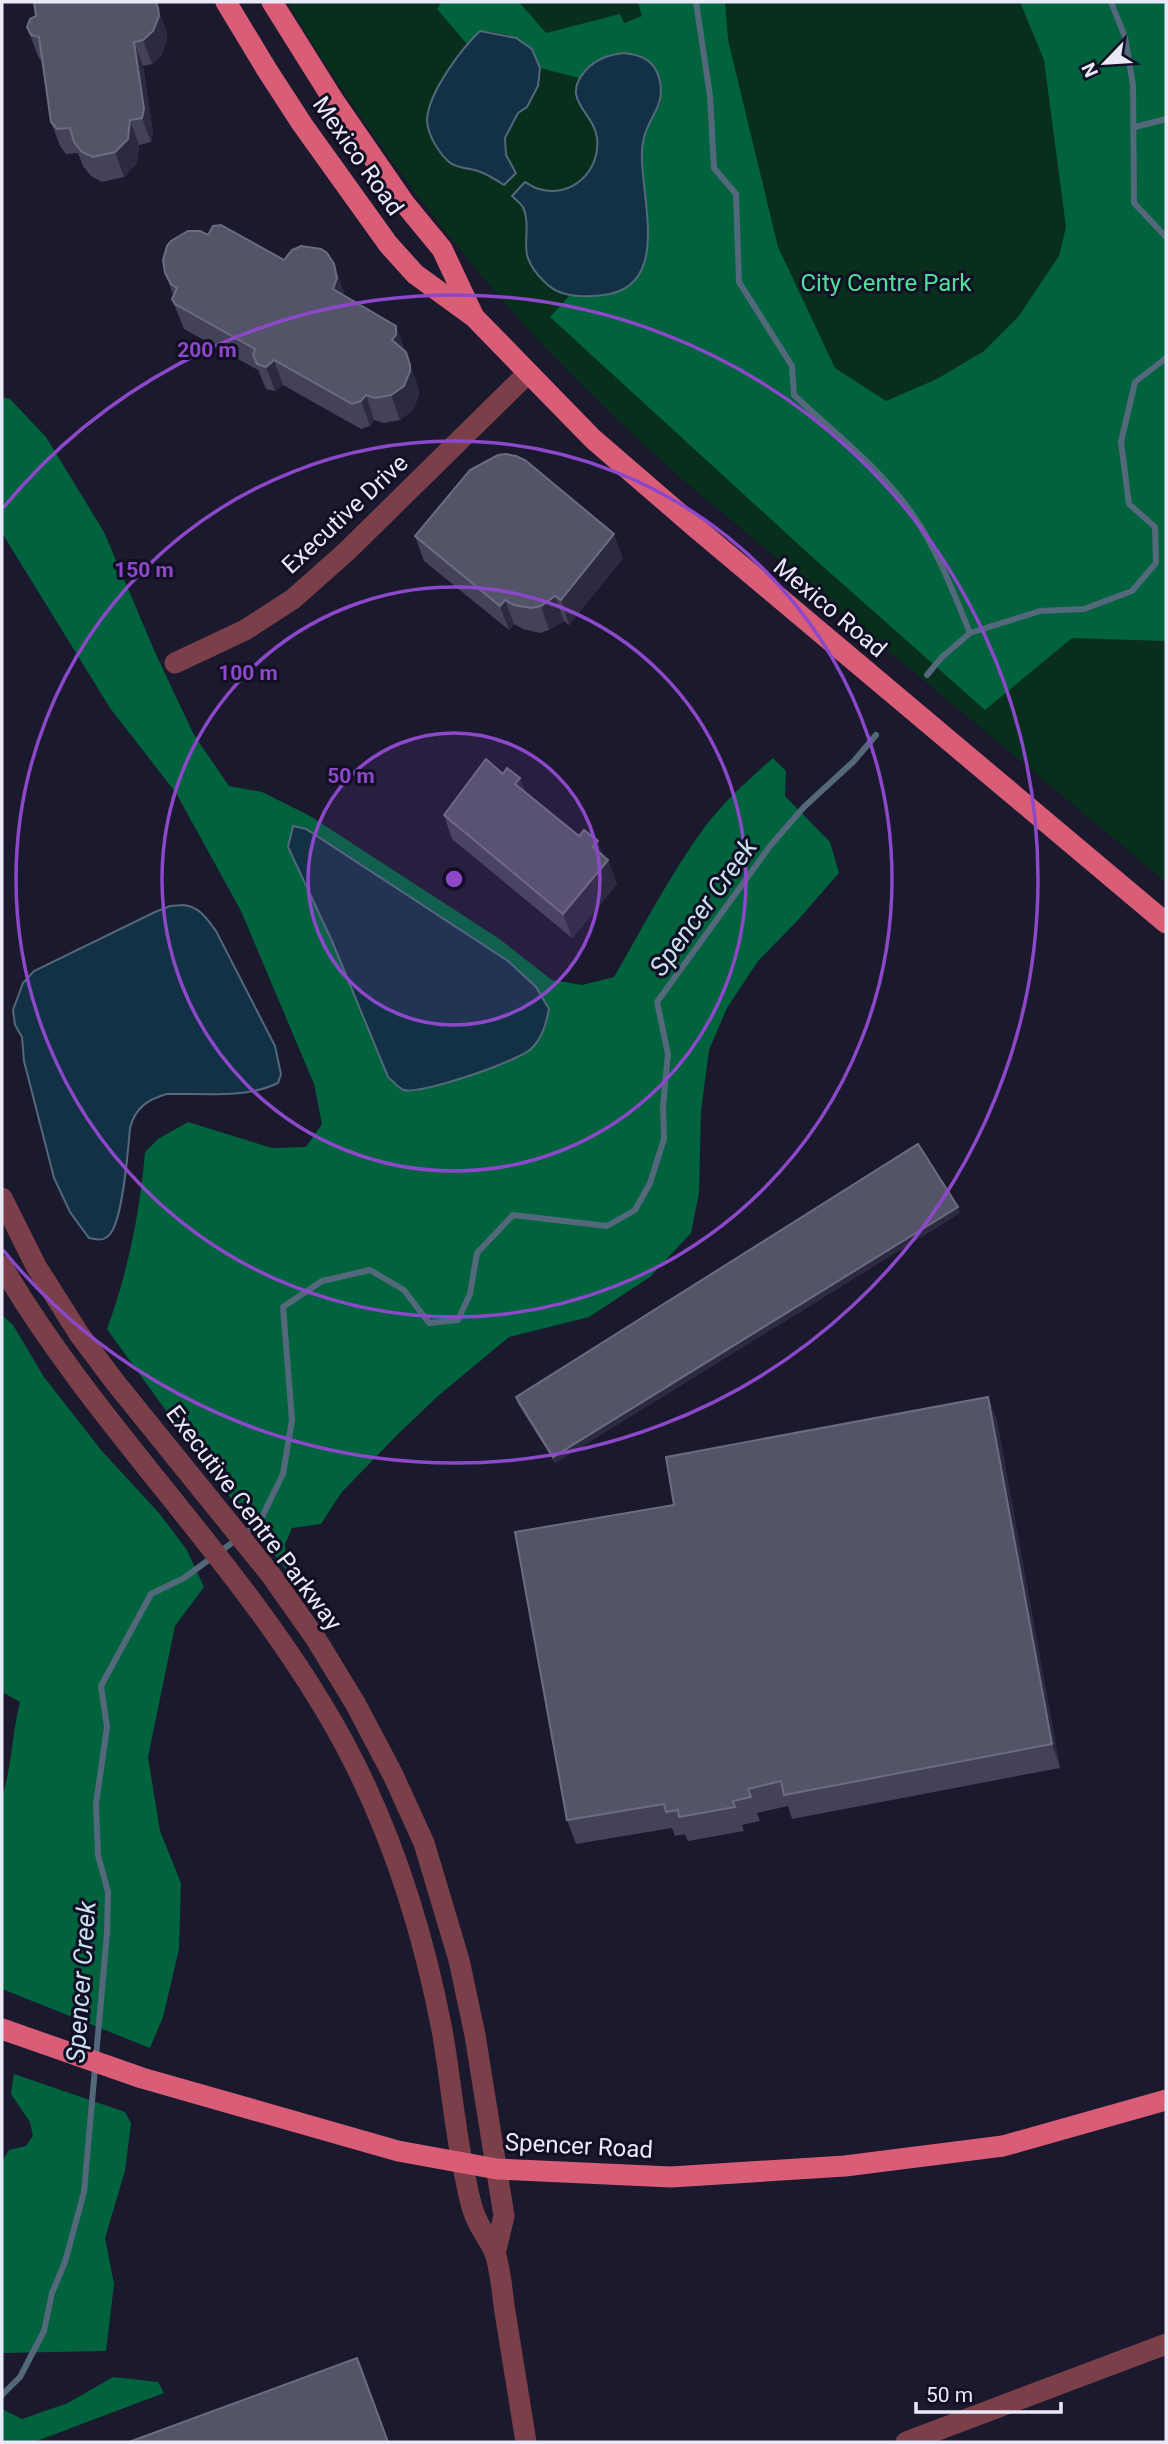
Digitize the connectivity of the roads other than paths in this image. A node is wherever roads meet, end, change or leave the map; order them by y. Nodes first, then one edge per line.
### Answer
1 (226, 2) edge
2 (272, 2) edge
3 (474, 317) junction
4 (528, 373) junction
5 (175, 663) dead end
6 (1166, 923) edge
7 (2, 1198) edge
8 (2, 1266) edge
9 (2, 2029) edge
10 (1166, 2100) edge
11 (462, 2162) junction
12 (497, 2169) junction
13 (495, 2254) junction
14 (1166, 2344) edge
15 (526, 2442) edge
16 (906, 2442) edge

1 - 3 main road, Mexico Road
2 - 3 main road, Mexico Road
3 - 4 main road, Mexico Road
4 - 5 street, Executive Drive
4 - 6 main road, Mexico Road
7 - 12 street, Executive Centre Parkway
8 - 11 street, Executive Centre Parkway
9 - 11 main road, Spencer Road
10 - 12 main road, Spencer Road
11 - 12 main road, Spencer Road
11 - 13 street, Executive Centre Parkway
12 - 13 street, Executive Centre Parkway
13 - 15 street, Executive Centre Parkway
14 - 16 street

